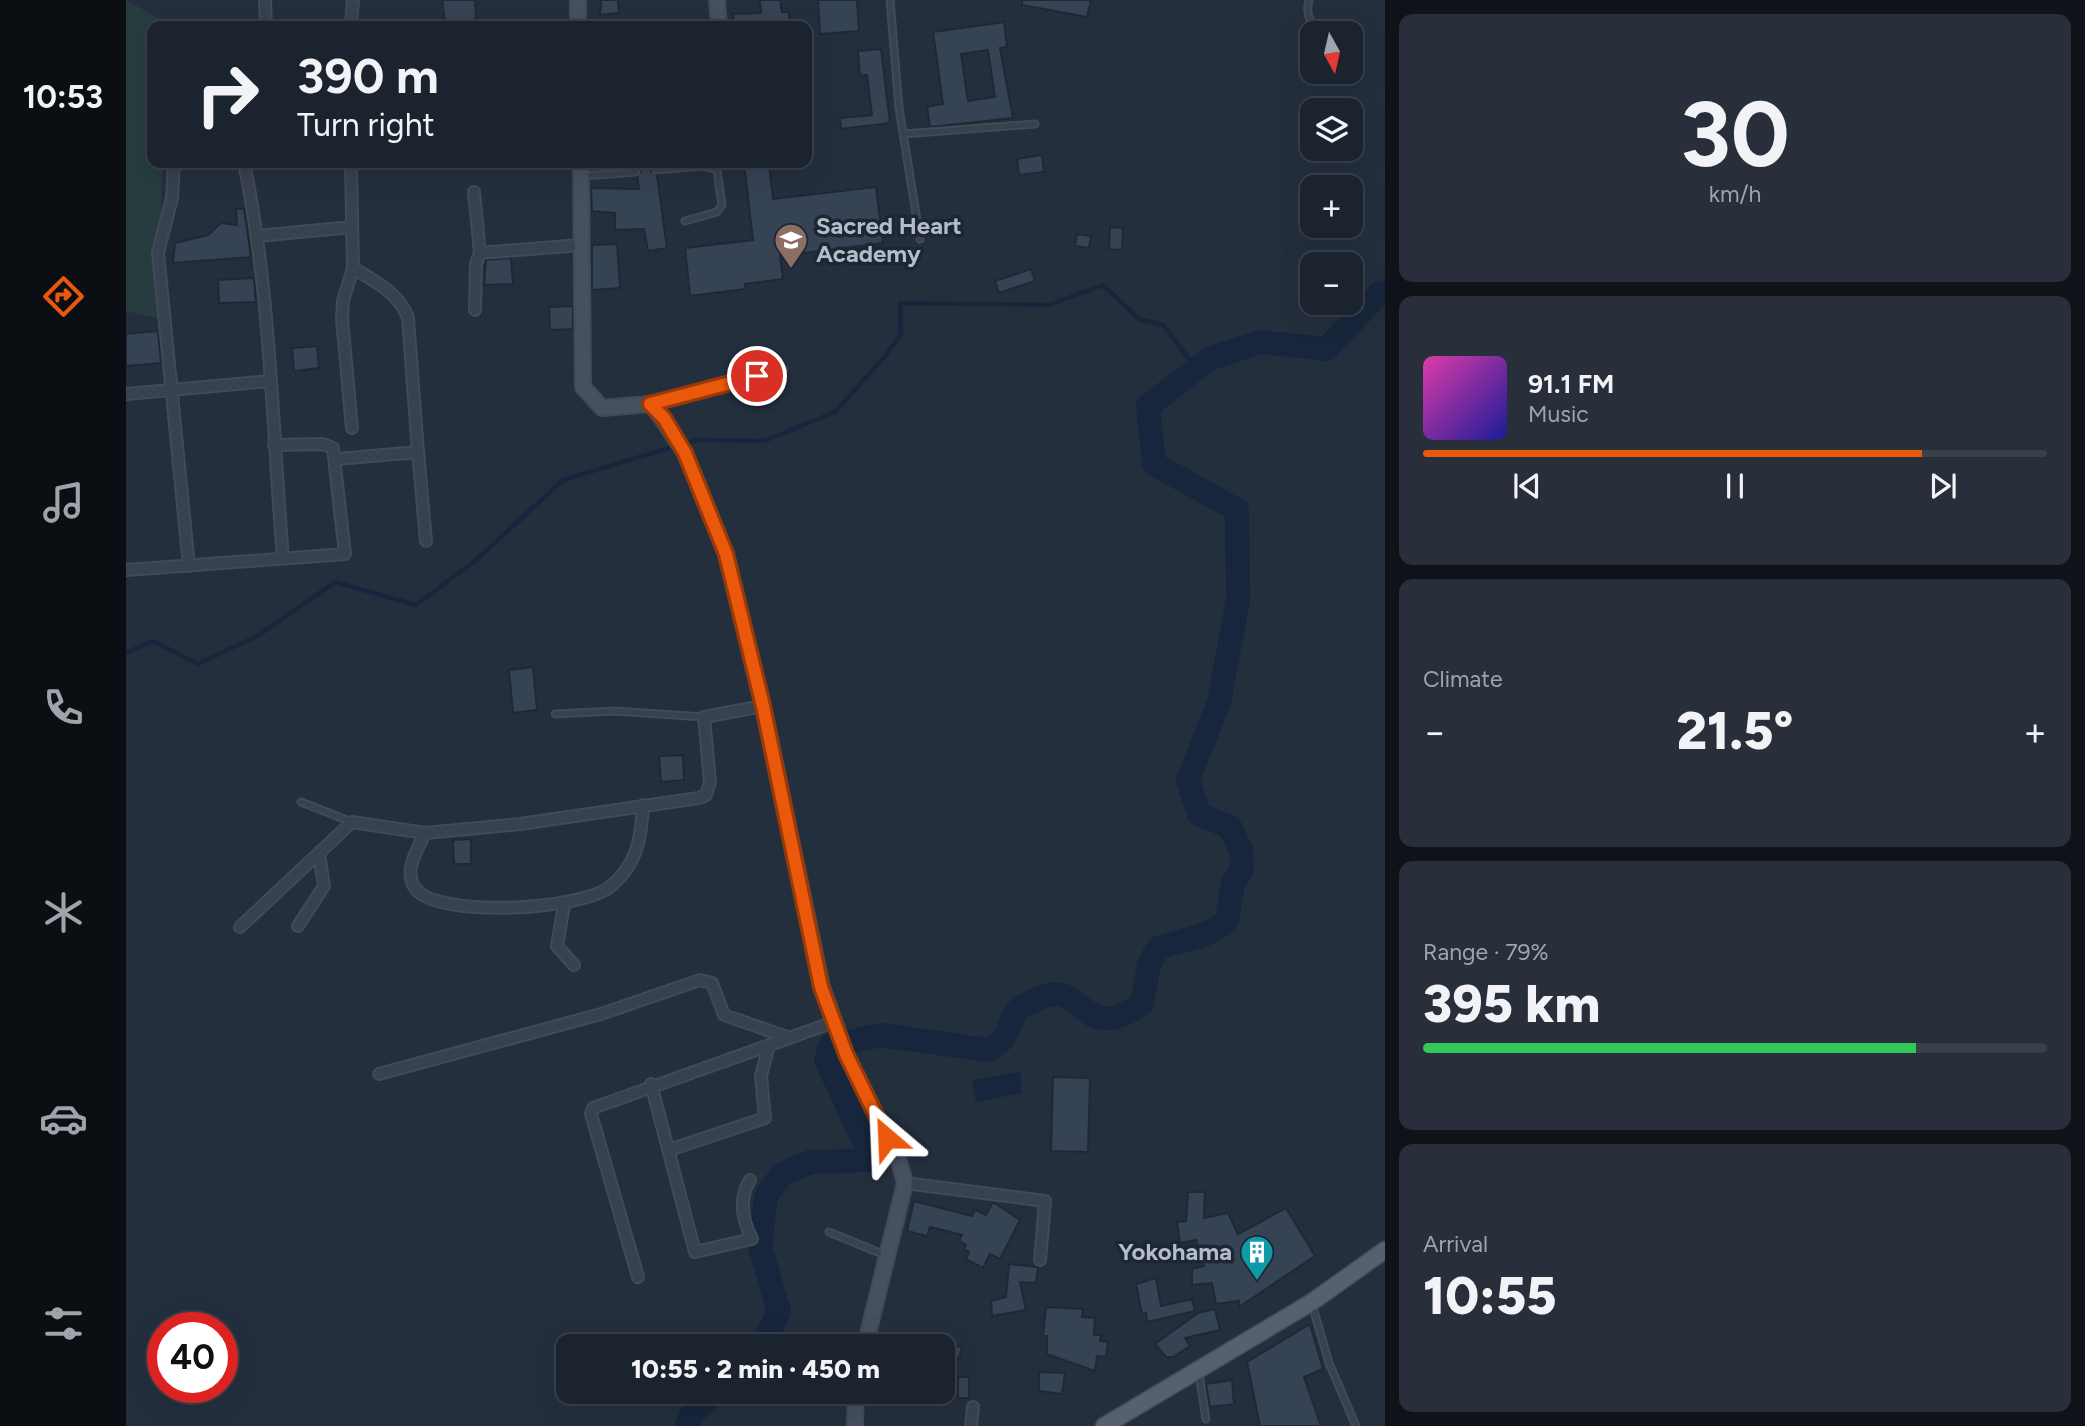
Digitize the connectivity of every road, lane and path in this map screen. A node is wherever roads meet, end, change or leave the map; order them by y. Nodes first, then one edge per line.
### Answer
1 (265, 0) edge
2 (353, 0) edge
3 (578, 0) edge
4 (717, 0) edge
5 (891, 0) edge
6 (1309, 0) edge
7 (266, 21) edge
8 (351, 21) edge
9 (578, 21) edge
10 (719, 21) edge
11 (1310, 21) edge
12 (1035, 124) dead end
13 (902, 134) junction
14 (174, 168) edge
15 (245, 168) edge
16 (351, 168) edge
17 (680, 168) edge
18 (710, 168) edge
19 (581, 170) edge
20 (656, 170) dead end
21 (636, 172) dead end
22 (474, 192) dead end
23 (685, 221) dead end
24 (352, 227) junction
25 (257, 236) junction
26 (920, 239) dead end
27 (581, 244) junction
28 (480, 253) junction
29 (353, 268) junction
30 (475, 310) dead end
31 (784, 369) dead end
32 (271, 381) junction
33 (171, 391) junction
34 (126, 394) edge
35 (650, 404) junction
36 (352, 428) dead end
37 (274, 445) junction
38 (418, 452) junction
39 (337, 459) junction
40 (426, 541) dead end
41 (284, 558) junction
42 (189, 566) junction
43 (126, 570) edge
44 (763, 706) junction
45 (555, 714) dead end
46 (705, 717) junction
47 (301, 802) dead end
48 (643, 805) junction
49 (352, 822) junction
50 (425, 833) junction
51 (319, 853) junction
52 (564, 905) junction
53 (298, 926) dead end
54 (240, 927) dead end
55 (574, 965) dead end
56 (834, 1023) junction
57 (790, 1038) junction
58 (769, 1045) junction
59 (379, 1074) dead end
60 (651, 1084) junction
61 (669, 1150) junction
62 (750, 1180) dead end
63 (905, 1183) junction
64 (830, 1232) dead end
65 (1385, 1250) edge
66 (887, 1256) junction
67 (1040, 1260) dead end
68 (638, 1277) dead end
69 (1311, 1302) junction
70 (868, 1334) edge
71 (1199, 1371) junction
72 (856, 1404) edge
73 (973, 1407) dead end
74 (1206, 1419) dead end
75 (855, 1426) edge
76 (971, 1426) edge
77 (1104, 1426) edge
78 (1356, 1426) edge

1 - 7 street
2 - 8 street
3 - 9 street
4 - 10 street
5 - 13 lane
6 - 11 lane
12 - 13 lane
13 - 26 lane
14 - 33 street
15 - 25 street
16 - 24 street
17 - 20 lane
18 - 23 lane
19 - 21 lane
19 - 27 street
22 - 28 street
24 - 25 street
24 - 29 street
25 - 32 street
27 - 28 street
27 - 35 street
28 - 30 street
29 - 36 street
29 - 38 street
31 - 35 lane
32 - 33 street
32 - 37 street
33 - 34 street
33 - 42 street
35 - 44 street
37 - 39 street
37 - 41 street
38 - 39 street
38 - 40 street
39 - 41 street
41 - 42 street
42 - 43 street
44 - 46 street
44 - 56 street
45 - 46 lane
46 - 48 street
47 - 49 lane
48 - 50 street
48 - 52 street
49 - 50 street
49 - 51 street
50 - 52 street
51 - 53 street
51 - 54 street
52 - 55 street
56 - 57 street
56 - 63 street
57 - 58 street
57 - 59 street
58 - 60 street
58 - 61 street
60 - 61 street
60 - 68 street
61 - 62 street
63 - 66 street
63 - 67 street
64 - 66 lane
65 - 69 main road
66 - 70 street
69 - 71 main road
69 - 78 lane
71 - 74 lane
71 - 77 main road
72 - 75 street
73 - 76 street

